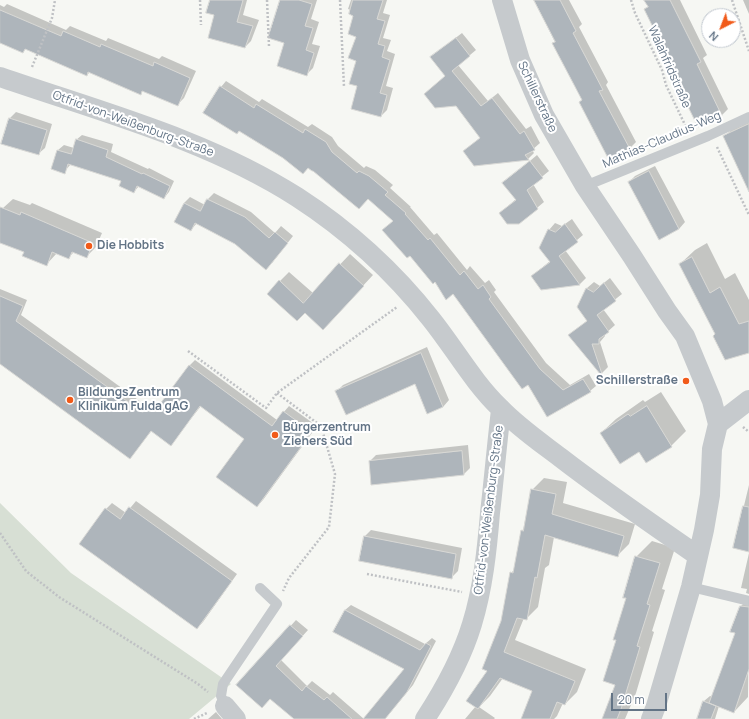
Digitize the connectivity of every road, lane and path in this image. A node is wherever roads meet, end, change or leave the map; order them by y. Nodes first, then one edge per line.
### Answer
1 (55, 0) edge
2 (200, 0) edge
3 (268, 0) edge
4 (340, 0) edge
5 (502, 0) edge
6 (631, 0) edge
7 (732, 0) edge
8 (201, 26) dead end
9 (269, 46) dead end
10 (749, 51) edge
11 (0, 77) edge
12 (27, 87) junction
13 (344, 87) dead end
14 (749, 117) edge
15 (708, 136) junction
16 (690, 142) junction
17 (585, 186) junction
18 (749, 216) edge
19 (412, 297) junction
20 (188, 351) dead end
21 (277, 393) junction
22 (749, 400) edge
23 (501, 410) junction
24 (718, 424) junction
25 (0, 532) edge
26 (698, 556) junction
27 (367, 574) dead end
28 (691, 587) junction
29 (260, 588) dead end
30 (480, 596) junction
31 (749, 601) edge
32 (277, 604) junction
33 (230, 713) edge
34 (425, 719) edge
35 (652, 719) edge

1 - 12 path
2 - 8 path
3 - 9 path
4 - 13 path
5 - 17 street, Schillerstraße
6 - 16 path, Walahfridstraße
7 - 10 path
11 - 12 street, Otfrid-von-Weißenburg-Straße
12 - 19 street, Otfrid-von-Weißenburg-Straße
14 - 15 lane, Mathias-Claudius-Weg
15 - 16 lane, Mathias-Claudius-Weg
15 - 18 path
16 - 17 lane, Mathias-Claudius-Weg
17 - 24 street, Schillerstraße
19 - 21 path
19 - 23 street, Otfrid-von-Weißenburg-Straße
20 - 21 path
21 - 32 path
22 - 24 street
23 - 26 street, Otfrid-von-Weißenburg-Straße
23 - 30 street, Otfrid-von-Weißenburg-Straße
24 - 26 street, Schillerstraße
25 - 33 path
26 - 28 street, Schillerstraße
27 - 30 path
28 - 31 lane
28 - 35 street, Schillerstraße
29 - 32 lane
30 - 34 street, Otfrid-von-Weißenburg-Straße
32 - 33 lane

